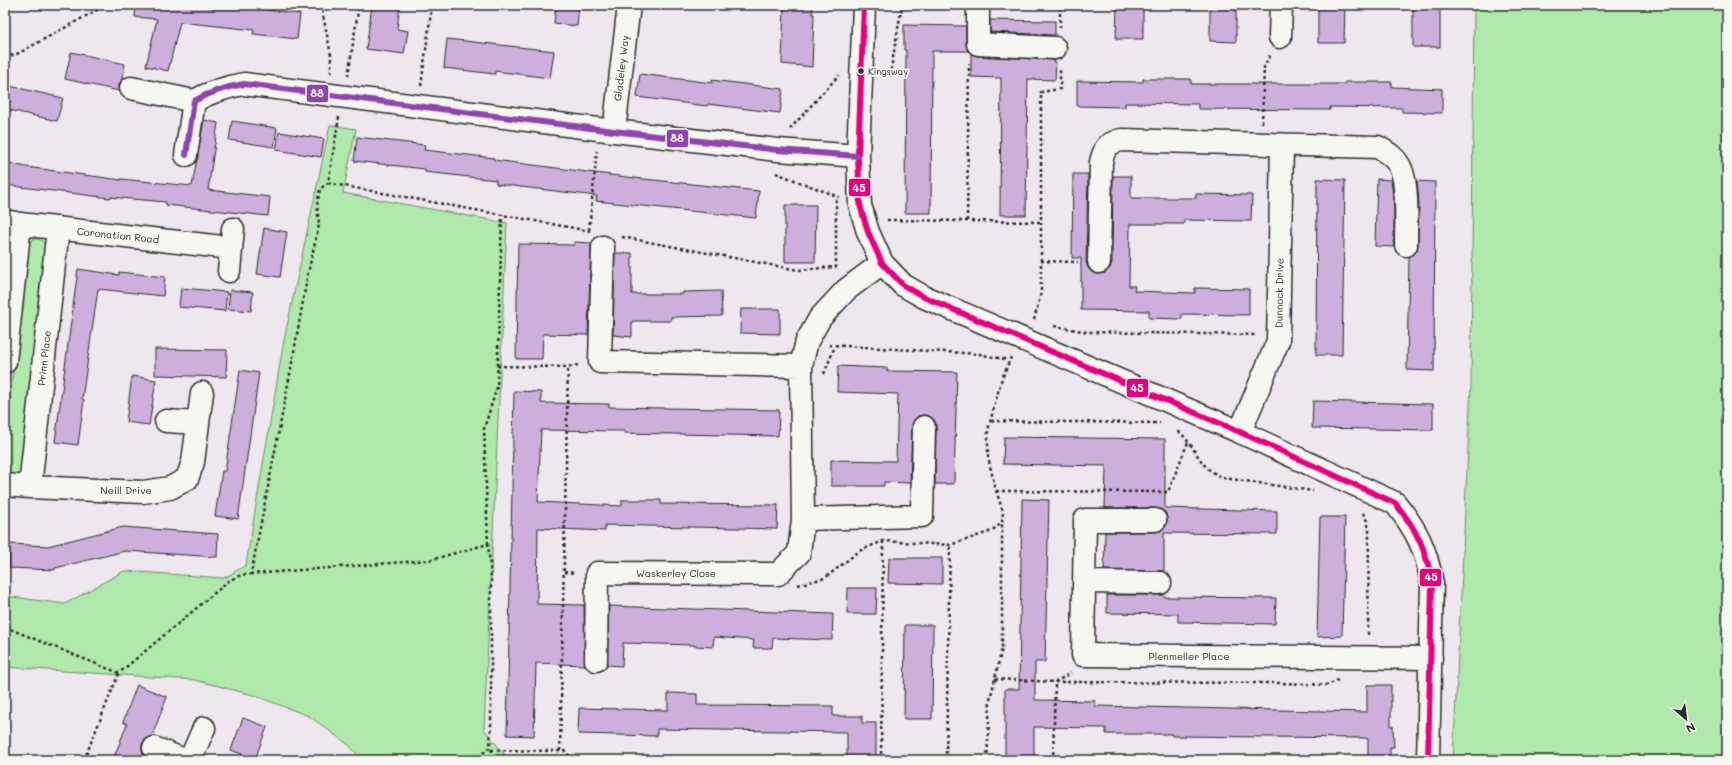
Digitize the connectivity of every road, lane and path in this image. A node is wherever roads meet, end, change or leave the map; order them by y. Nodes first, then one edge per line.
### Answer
1 (106, 5) edge
2 (321, 5) edge
3 (358, 5) edge
4 (432, 5) edge
5 (628, 5) edge
6 (864, 5) edge
7 (902, 5) edge
8 (978, 5) edge
9 (1060, 5) edge
10 (1281, 5) edge
11 (1280, 38) joint
12 (1059, 48) junction
13 (5, 58) edge
14 (969, 59) dead end
15 (331, 74) dead end
16 (861, 74) junction
17 (345, 86) junction
18 (131, 88) dead end
19 (420, 94) dead end
20 (194, 101) junction
21 (606, 130) junction
22 (786, 131) dead end
23 (1272, 145) junction
24 (186, 155) dead end
25 (858, 156) junction
26 (502, 214) dead end
27 (864, 220) junction
28 (967, 221) junction
29 (12, 222) edge
30 (1041, 222) junction
31 (58, 228) junction
32 (589, 230) dead end
33 (1406, 245) dead end
34 (603, 247) dead end
35 (1041, 261) junction
36 (1099, 262) joint
37 (882, 263) junction
38 (229, 271) dead end
39 (1034, 319) junction
40 (1041, 322) dead end
41 (1048, 324) dead end
42 (1278, 335) junction
43 (1023, 339) junction
44 (807, 341) junction
45 (1008, 360) dead end
46 (5, 362) edge
47 (600, 362) junction
48 (497, 366) junction
49 (801, 366) junction
50 (568, 367) junction
51 (202, 394) dead end
52 (991, 420) dead end
53 (166, 421) dead end
54 (198, 423) junction
55 (1162, 423) dead end
56 (924, 427) dead end
57 (1178, 430) dead end
58 (1240, 432) junction
59 (1188, 442) junction
60 (5, 485) edge
61 (30, 487) junction
62 (996, 491) dead end
63 (1321, 492) dead end
64 (1362, 511) dead end
65 (883, 517) junction
66 (803, 519) junction
67 (1156, 520) dead end
68 (1002, 522) dead end
69 (488, 544) junction
70 (950, 545) dead end
71 (251, 574) junction
72 (1084, 582) junction
73 (1160, 583) dead end
74 (5, 627) edge
75 (1368, 657) junction
76 (1431, 658) junction
77 (596, 660) dead end
78 (119, 673) junction
79 (995, 679) junction
80 (1340, 679) dead end
81 (1055, 682) junction
82 (204, 728) dead end
83 (154, 748) dead end
84 (490, 749) junction
85 (560, 751) junction
86 (84, 760) edge
87 (184, 760) edge
88 (190, 760) edge
89 (476, 760) edge
90 (494, 760) edge
91 (573, 760) edge
92 (780, 760) edge
93 (797, 760) edge
94 (880, 760) edge
95 (946, 760) edge
96 (987, 760) edge
97 (1053, 760) edge
98 (1428, 760) edge

1 - 13 path
2 - 15 path
3 - 17 path
4 - 19 path
5 - 21 street, Gladeley Way
6 - 16 street
7 - 16 path
8 - 12 street
9 - 12 path
10 - 11 street
11 - 23 path
12 - 30 path
14 - 28 path
16 - 22 path
16 - 25 street
17 - 20 street
17 - 21 street
17 - 71 path
18 - 20 street
20 - 24 street
21 - 25 street
21 - 32 path
23 - 33 street
23 - 36 street
23 - 42 street, Dunnock Drive
25 - 27 street
26 - 48 path
27 - 28 path
27 - 37 street
28 - 30 path
29 - 31 street, Coronation Road
29 - 46 street
30 - 35 path
31 - 38 street, Coronation Road
31 - 61 street, Prinn Place
34 - 47 street
35 - 36 path
35 - 39 path
37 - 43 street
37 - 44 street, Waskerley Close
39 - 40 path
39 - 43 path
41 - 42 path
42 - 58 street, Dunnock Drive
43 - 58 street
44 - 45 path
44 - 49 street, Waskerley Close
47 - 49 street
47 - 50 path
48 - 50 path
48 - 69 path
49 - 66 street, Waskerley Close
50 - 85 path
51 - 54 street, Neill Drive
52 - 55 path
53 - 54 street
54 - 61 street, Neill Drive
56 - 65 street
57 - 59 path
58 - 76 street
59 - 62 path
59 - 63 path
60 - 61 street, Neill Drive
64 - 75 path
65 - 66 street
65 - 94 path
66 - 77 street, Waskerley Close
67 - 72 street, Plenmeller Place
68 - 79 path
69 - 71 path
69 - 84 path
70 - 95 path
71 - 78 path
72 - 73 street
72 - 75 street, Plenmeller Place
74 - 78 path
75 - 76 street, Plenmeller Place
76 - 98 street
78 - 86 path
79 - 81 path
79 - 96 path
80 - 81 path
81 - 97 path
82 - 88 street
83 - 87 street
84 - 85 path
84 - 89 path
84 - 90 path
85 - 91 path
92 - 93 path

